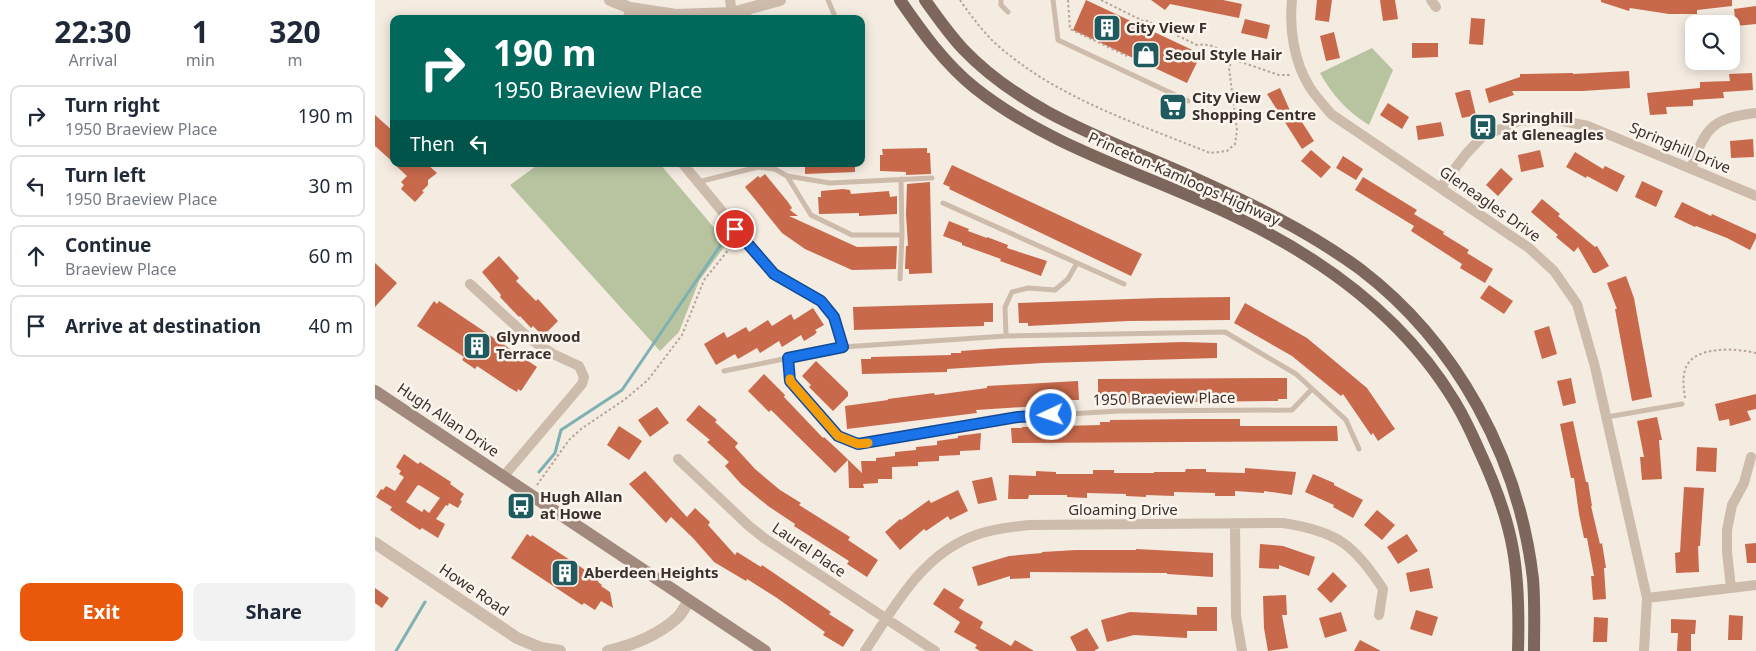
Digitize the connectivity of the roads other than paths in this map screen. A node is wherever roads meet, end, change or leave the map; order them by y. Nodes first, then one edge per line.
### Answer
1 (610, 0) edge
2 (730, 0) edge
3 (779, 0) edge
4 (828, 0) edge
5 (900, 0) edge
6 (925, 0) edge
7 (930, 0) edge
8 (1001, 0) edge
9 (1053, 0) edge
10 (1291, 0) edge
11 (1008, 12) dead end
12 (732, 13) junction
13 (629, 14) edge
14 (748, 14) edge
15 (834, 15) edge
16 (938, 19) junction
17 (1188, 101) dead end
18 (1756, 113) edge
19 (685, 167) edge
20 (1691, 169) junction
21 (787, 176) junction
22 (932, 178) dead end
23 (901, 179) junction
24 (697, 182) junction
25 (1441, 188) junction
26 (1756, 196) edge
27 (943, 202) dead end
28 (902, 235) junction
29 (1077, 263) junction
30 (774, 274) joint
31 (900, 279) dead end
32 (470, 284) dead end
33 (1125, 284) dead end
34 (1006, 336) junction
35 (843, 347) junction
36 (788, 358) junction
37 (724, 371) dead end
38 (1313, 389) junction
39 (375, 391) edge
40 (1682, 404) road end
41 (1607, 417) junction
42 (1359, 449) dead end
43 (1751, 457) dead end
44 (678, 459) dead end
45 (503, 477) junction
46 (1235, 524) junction
47 (375, 543) edge
48 (1756, 585) edge
49 (1731, 588) junction
50 (1647, 598) junction
51 (689, 601) junction
52 (1379, 615) dead end
53 (886, 619) junction
54 (560, 651) edge
55 (608, 651) edge
56 (765, 651) edge
57 (865, 651) edge
58 (935, 651) edge
59 (1242, 651) edge
60 (1519, 651) edge
61 (1534, 651) edge
62 (1644, 651) edge

1 - 13 street
2 - 12 street
3 - 14 street
4 - 15 lane
5 - 60 main road, Princeton-Kamloops Highway
6 - 16 main road, Princeton-Kamloops Highway
7 - 16 main road
8 - 11 lane
9 - 17 lane
10 - 25 street, Gleneagles Drive
12 - 13 street
12 - 14 street
16 - 61 main road, Princeton-Kamloops Highway
18 - 20 street
19 - 24 street
20 - 25 street, Springhill Drive
20 - 26 street, Springhill Drive
21 - 23 lane
21 - 24 lane
21 - 28 lane
22 - 23 lane
23 - 28 lane
24 - 30 street
25 - 41 street, Gleneagles Drive
27 - 29 lane
28 - 31 lane
29 - 33 lane
29 - 34 lane
30 - 35 lane
32 - 45 street, Hugh Allan Drive
34 - 35 lane
34 - 38 lane
35 - 36 lane
36 - 37 lane
36 - 38 lane, 1950 Braeview Place
38 - 42 lane
39 - 45 main road, Hugh Allan Drive
40 - 41 lane
41 - 50 street, Gleneagles Drive
43 - 49 street
44 - 53 street, Laurel Place
45 - 51 main road, Hugh Allan Drive
46 - 52 street, Gloaming Drive
46 - 53 street, Gloaming Drive
46 - 59 street
47 - 54 street, Howe Road
48 - 49 street
49 - 50 street
50 - 62 street, Gleneagles Drive
51 - 55 street
51 - 56 main road, Hugh Allan Drive
53 - 57 street, Gloaming Drive
53 - 58 street, Laurel Place

